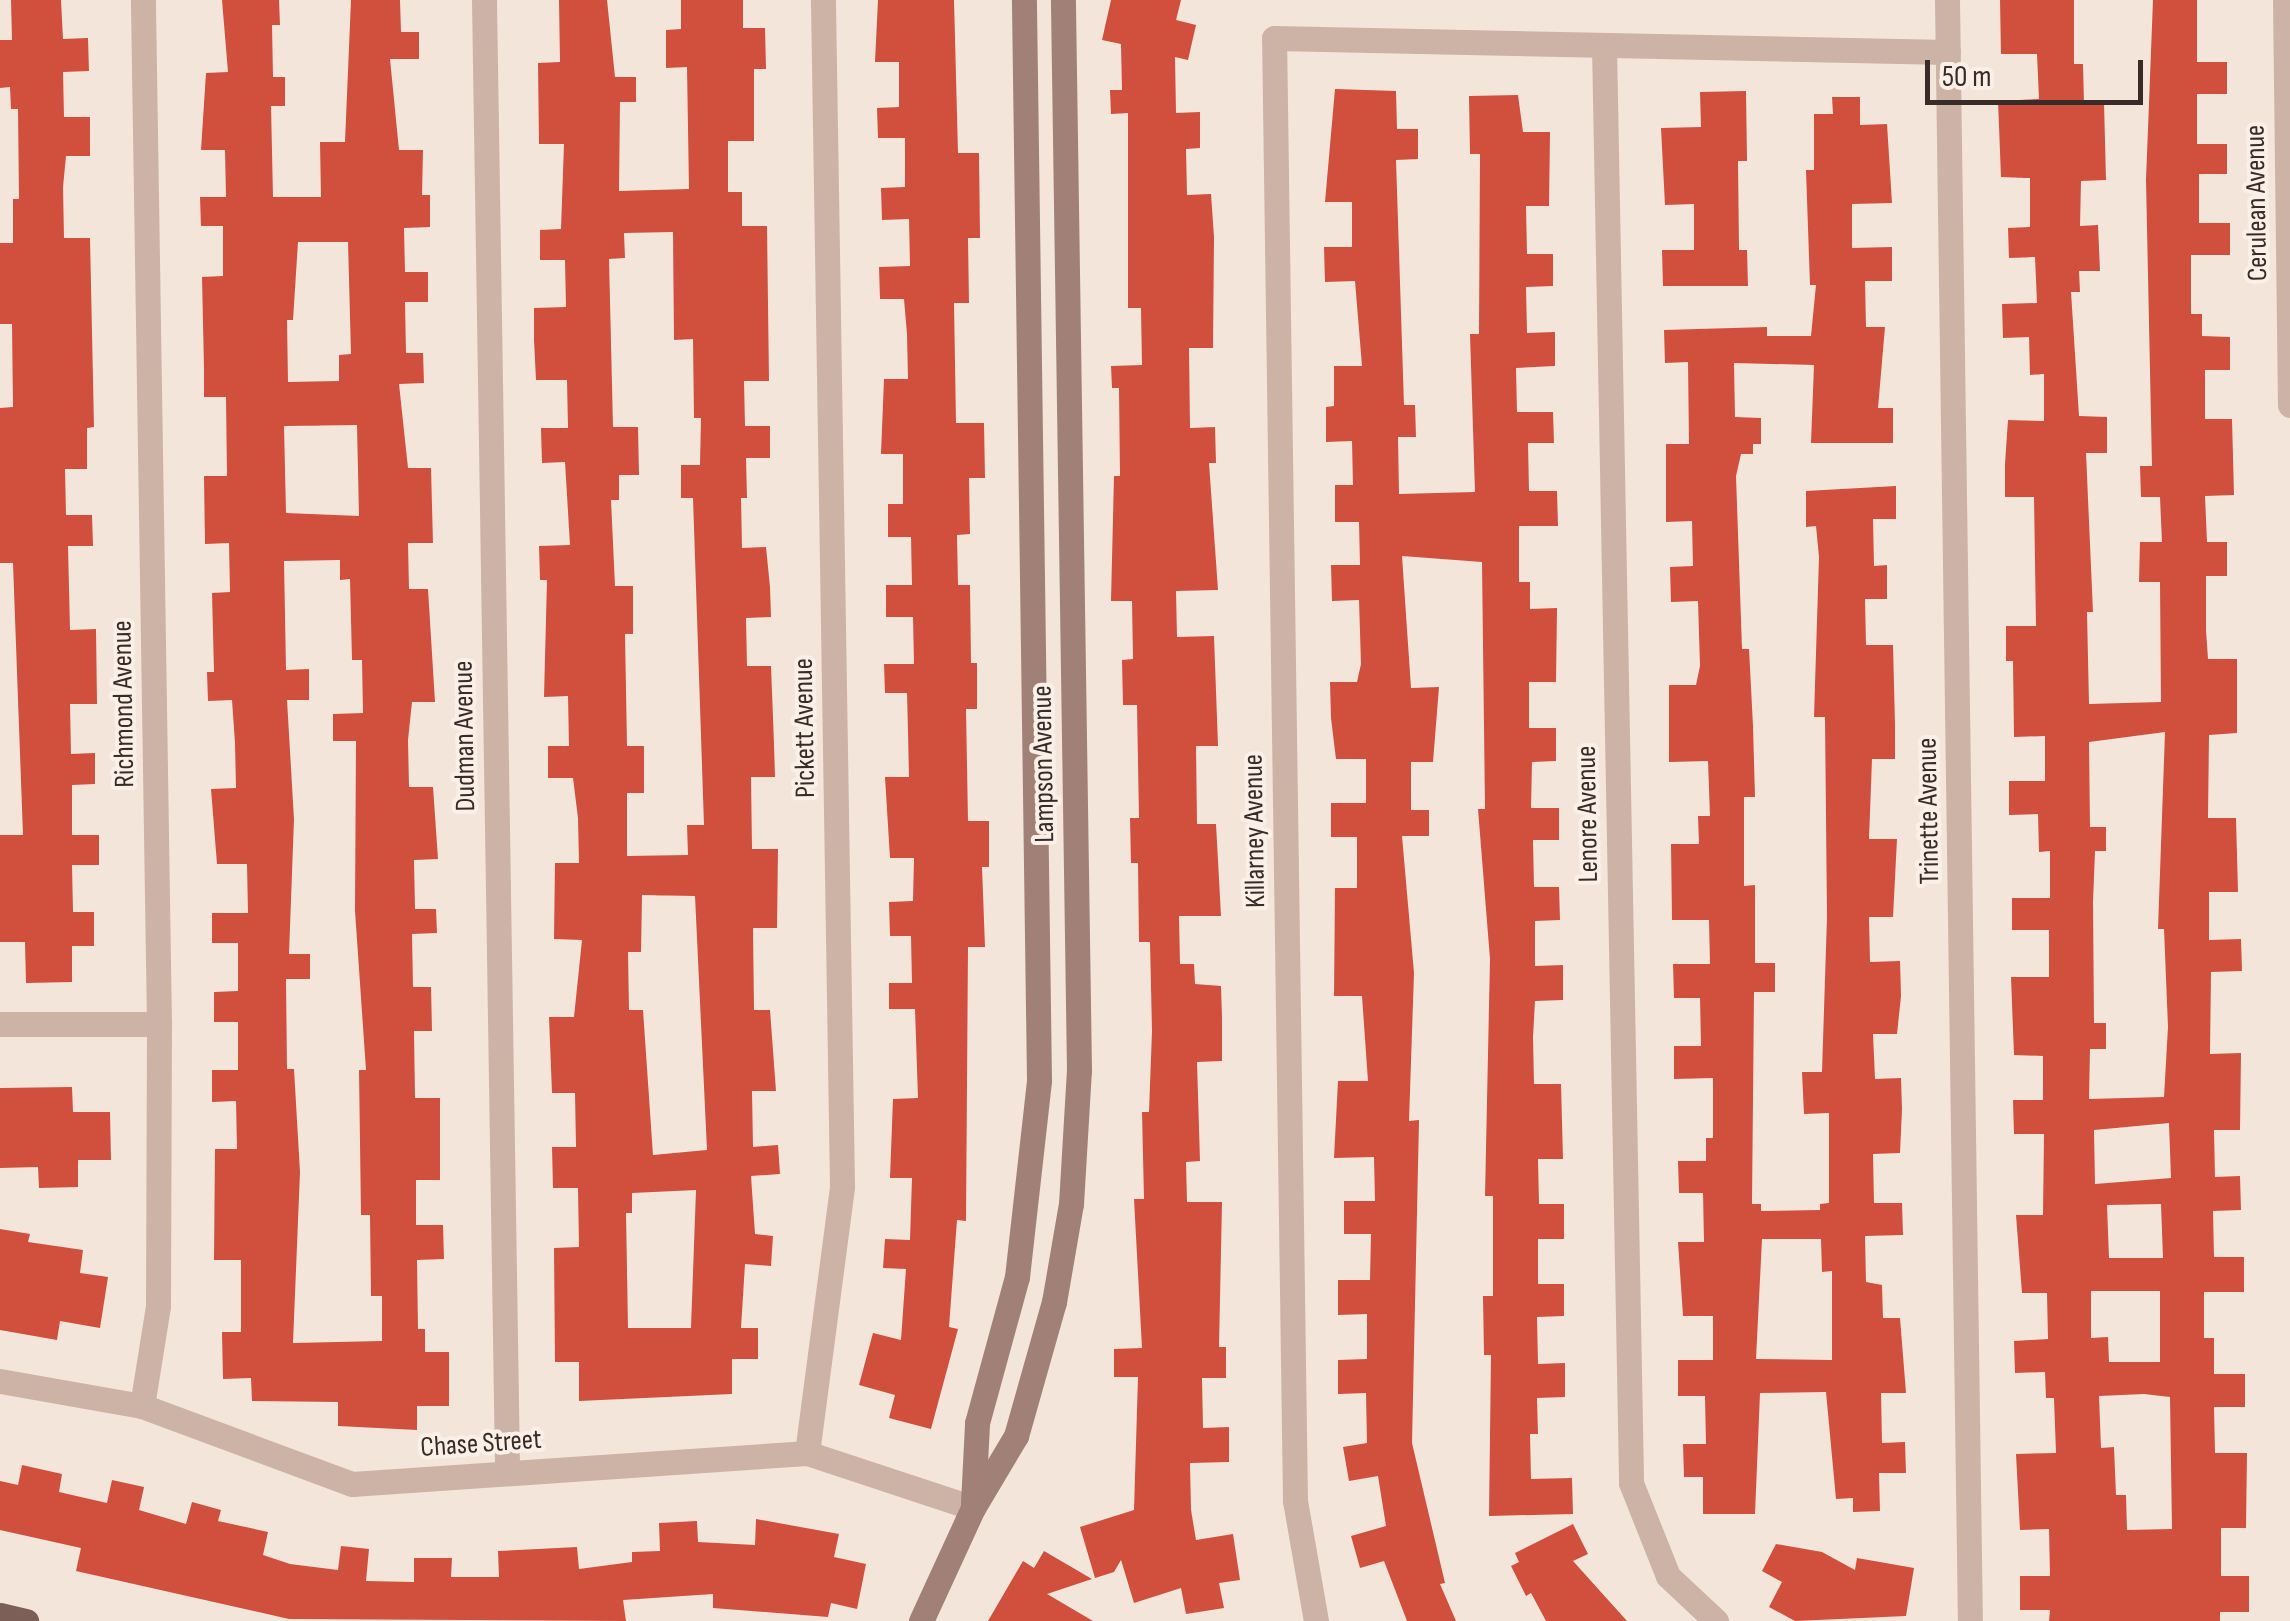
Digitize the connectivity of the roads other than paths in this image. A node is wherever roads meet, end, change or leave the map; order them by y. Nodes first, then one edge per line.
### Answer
1 (143, 0) edge
2 (484, 0) edge
3 (823, 0) edge
4 (1024, 0) edge
5 (1063, 0) edge
6 (1947, 0) edge
7 (2285, 0) edge
8 (1604, 45) junction
9 (1948, 52) junction
10 (2290, 404) edge
11 (0, 1024) edge
12 (159, 1024) junction
13 (0, 1382) edge
14 (142, 1406) junction
15 (806, 1453) junction
16 (507, 1472) junction
17 (973, 1508) junction
18 (0, 1615) edge
19 (26, 1621) edge
20 (921, 1621) edge
21 (1316, 1621) edge
22 (1716, 1621) edge
23 (1970, 1621) edge

1 - 12 street, Richmond Avenue
2 - 16 street, Dudman Avenue
3 - 15 street, Pickett Avenue
4 - 17 main road, Lampson Avenue
5 - 17 main road, Lampson Avenue
6 - 9 street, Trinette Avenue
7 - 10 street, Cerulean Avenue
8 - 9 street
8 - 21 street, Killarney Avenue
8 - 22 street, Lenore Avenue
9 - 23 street, Trinette Avenue
11 - 12 street
12 - 14 street, Richmond Avenue
13 - 14 street, Chase Street
14 - 16 street, Chase Street
15 - 16 street, Chase Street
15 - 17 street, Chase Street
17 - 20 main road, Lampson Avenue
18 - 19 main road

